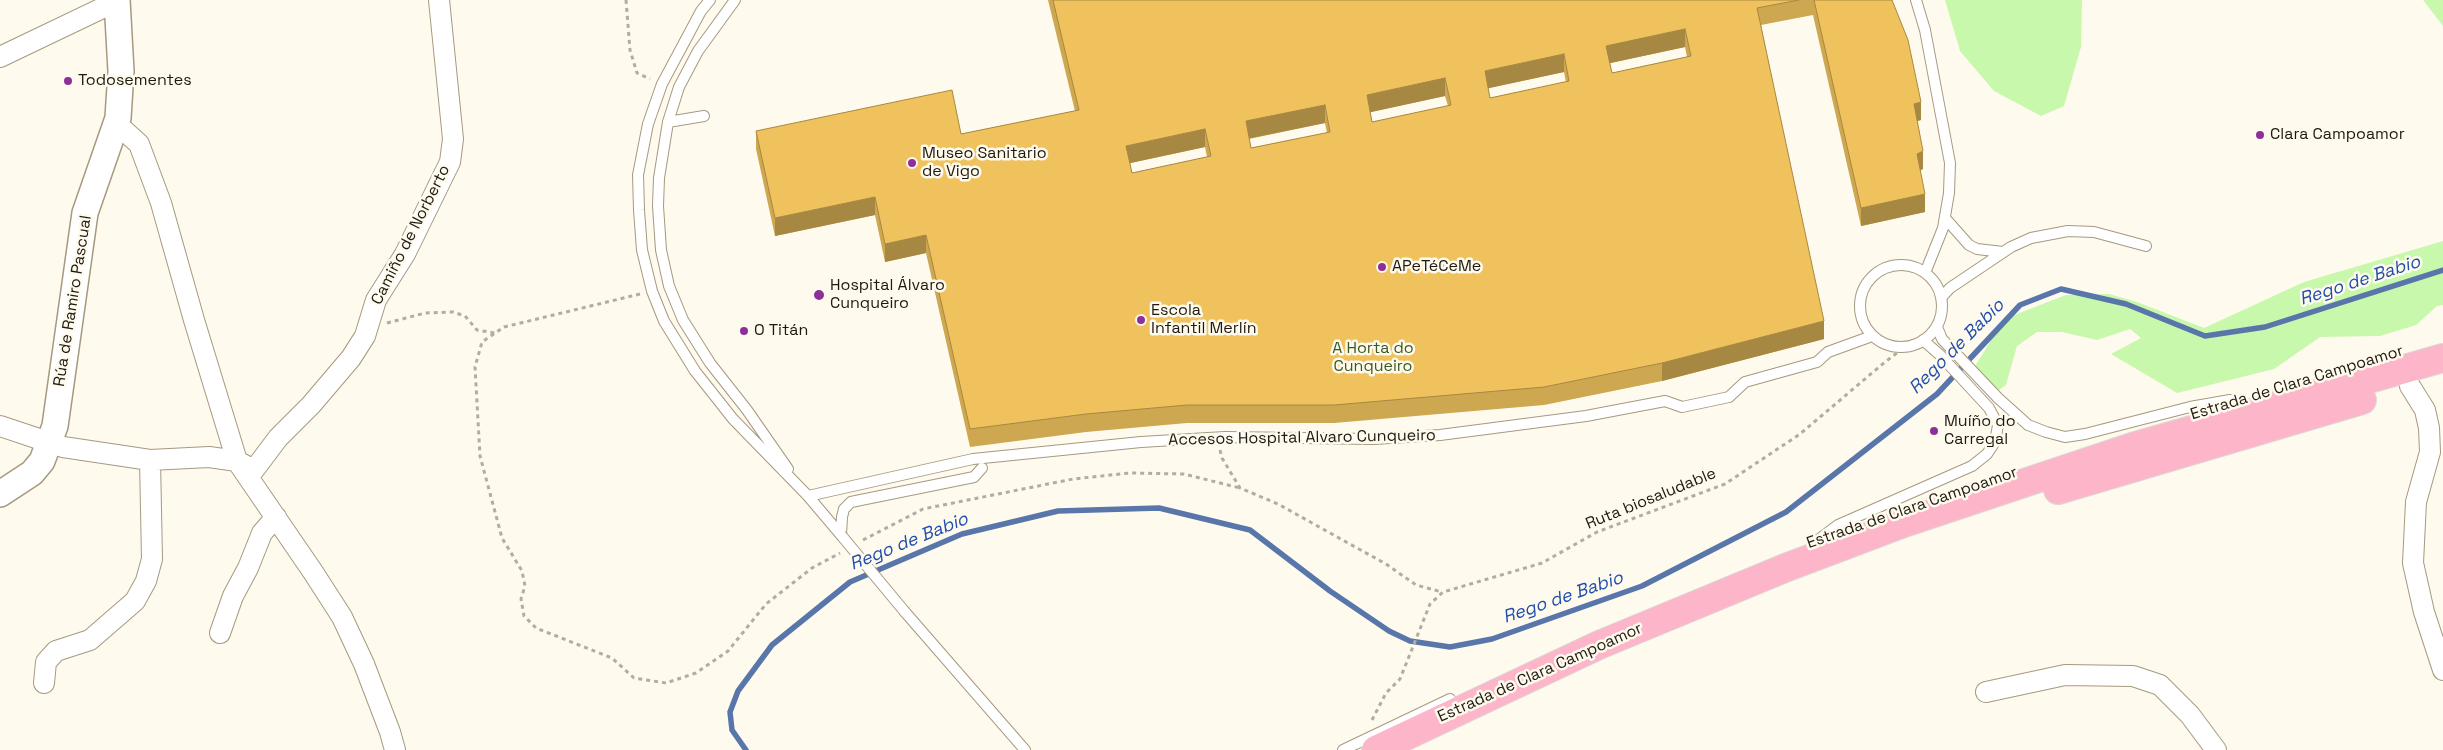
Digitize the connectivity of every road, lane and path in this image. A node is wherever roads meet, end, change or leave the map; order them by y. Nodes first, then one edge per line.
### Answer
1 (117, 0) edge
2 (439, 0) edge
3 (626, 0) edge
4 (710, 0) edge
5 (735, 0) edge
6 (1916, 0) edge
7 (0, 57) edge
8 (662, 84) junction
9 (704, 116) dead end
10 (668, 122) junction
11 (117, 124) junction
12 (1945, 218) junction
13 (2146, 246) dead end
14 (2002, 252) junction
15 (1925, 273) junction
16 (652, 291) junction
17 (1941, 298) junction
18 (1937, 327) junction
19 (366, 332) junction
20 (495, 333) junction
21 (1872, 336) junction
22 (1923, 340) junction
23 (2443, 340) edge
24 (1909, 344) junction
25 (2443, 358) edge
26 (2443, 377) edge
27 (2410, 386) junction
28 (2230, 400) junction
29 (0, 426) edge
30 (1217, 437) junction
31 (50, 444) junction
32 (150, 460) junction
33 (237, 461) junction
34 (982, 468) dead end
35 (1240, 488) junction
36 (0, 494) edge
37 (808, 496) junction
38 (276, 517) junction
39 (842, 535) junction
40 (1818, 540) junction
41 (855, 545) dead end
42 (846, 549) dead end
43 (1443, 592) junction
44 (220, 633) dead end
45 (2443, 670) edge
46 (44, 683) dead end
47 (1986, 692) dead end
48 (1450, 699) junction
49 (1412, 742) edge
50 (1374, 743) edge
51 (394, 750) edge
52 (1025, 750) edge
53 (1343, 750) edge
54 (2216, 750) edge

1 - 7 street
1 - 11 street, Rúa de Ramiro Pascual
2 - 19 street, Camiño de Norberto
3 - 8 path
4 - 8 lane
5 - 10 lane
6 - 12 lane
8 - 16 lane
9 - 10 lane
10 - 37 lane
11 - 31 street, Rúa de Ramiro Pascual
11 - 33 street
12 - 14 lane
12 - 15 lane
13 - 14 lane
14 - 17 lane
15 - 17 lane
15 - 21 lane
16 - 20 path
16 - 37 lane
17 - 18 lane
18 - 22 lane
18 - 28 lane
19 - 20 path
19 - 33 street, Camiño de Norberto
20 - 42 path
21 - 24 lane
21 - 30 lane, Accesos Hospital Alvaro Cunqueiro
22 - 24 lane
22 - 40 lane
23 - 28 main road, Estrada de Clara Campoamor
24 - 43 path, Ruta biosaludable
25 - 49 main road, Estrada de Clara Campoamor
26 - 27 main road, Estrada de Clara Campoamor
27 - 45 street
27 - 49 main road, Estrada de Clara Campoamor
28 - 40 main road, Estrada de Clara Campoamor
29 - 31 street
30 - 35 path
30 - 37 lane, Accesos Hospital Alvaro Cunqueiro
31 - 32 street
31 - 36 street, Rúa de Ramiro Pascual
32 - 33 street
32 - 46 street
33 - 38 street
34 - 39 lane
35 - 41 path
35 - 43 path
37 - 39 lane
38 - 44 street
38 - 51 street
39 - 52 lane, bridge
40 - 48 main road, Estrada de Clara Campoamor
43 - 50 path
47 - 54 street
48 - 49 main road, Estrada de Clara Campoamor
48 - 50 lane
49 - 50 main road, Estrada de Clara Campoamor
50 - 53 lane

